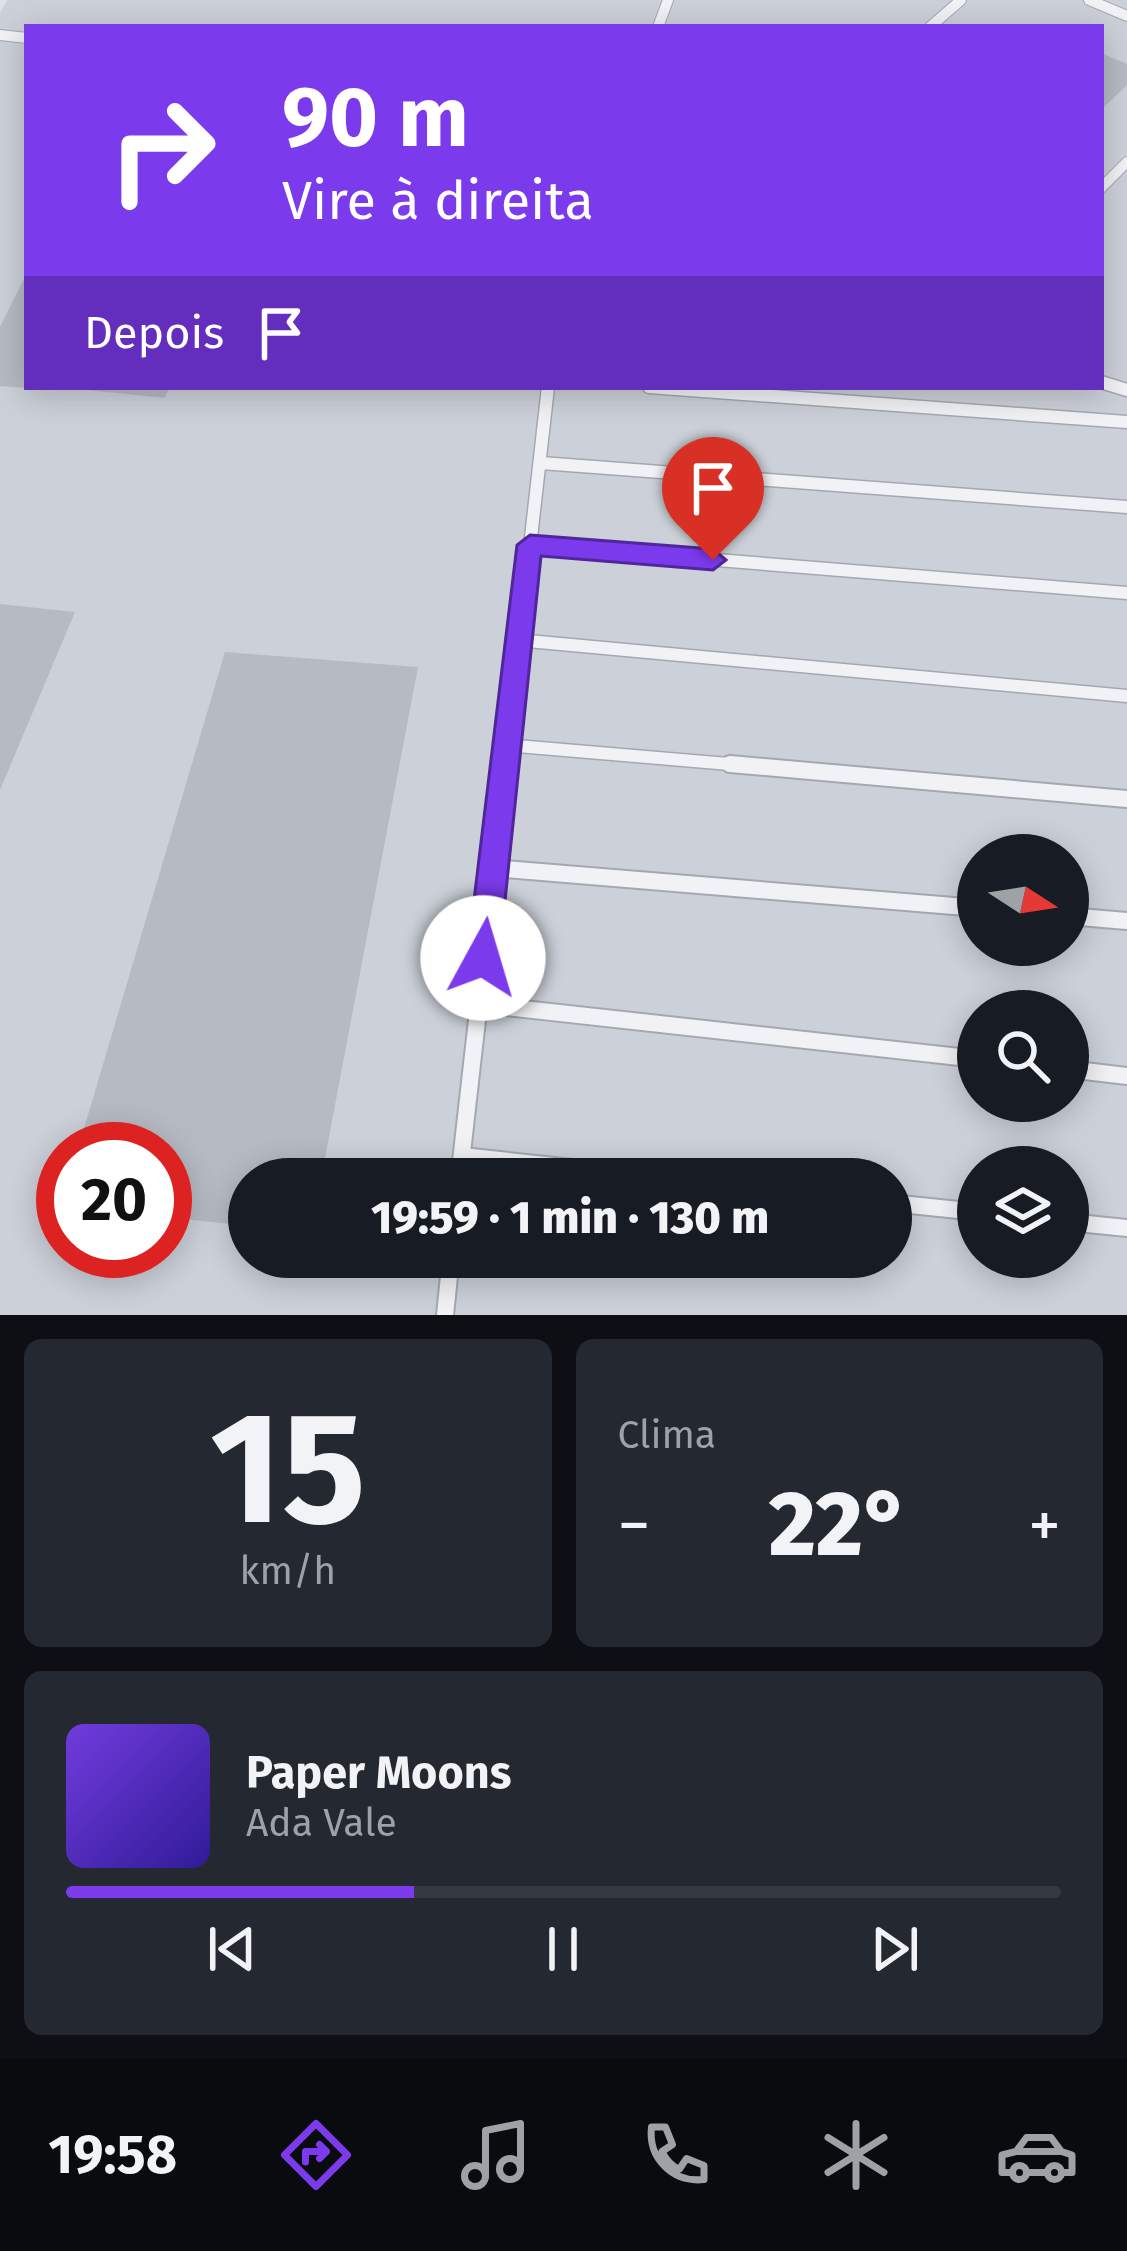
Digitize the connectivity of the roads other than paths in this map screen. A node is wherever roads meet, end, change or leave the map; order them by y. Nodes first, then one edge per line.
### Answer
1 (961, 0) edge
2 (1089, 0) edge
3 (1127, 16) edge
4 (933, 24) edge
5 (1127, 162) edge
6 (1104, 185) edge
7 (548, 390) edge
8 (690, 390) edge
9 (1127, 422) edge
10 (541, 464) junction
11 (1127, 507) edge
12 (530, 545) junction
13 (1127, 592) edge
14 (517, 640) junction
15 (1127, 696) edge
16 (506, 745) junction
17 (1127, 799) edge
18 (493, 868) junction
19 (957, 906) edge
20 (1089, 918) edge
21 (1127, 921) edge
22 (478, 1004) junction
23 (957, 1057) edge
24 (1089, 1071) edge
25 (1127, 1076) edge
26 (462, 1156) joint
27 (481, 1158) edge
28 (912, 1204) edge
29 (957, 1210) edge
30 (1089, 1224) edge
31 (1127, 1228) edge
32 (449, 1278) edge
33 (445, 1315) edge

1 - 4 lane
2 - 3 lane
5 - 6 lane
7 - 10 lane
8 - 9 lane
10 - 11 lane
10 - 12 lane
12 - 13 lane
12 - 14 lane
14 - 15 lane
14 - 16 lane
16 - 17 lane
16 - 18 lane
18 - 19 lane
18 - 22 lane
20 - 21 lane
22 - 23 lane
22 - 26 lane
24 - 25 lane
26 - 27 lane
28 - 29 lane
30 - 31 lane
32 - 33 lane

